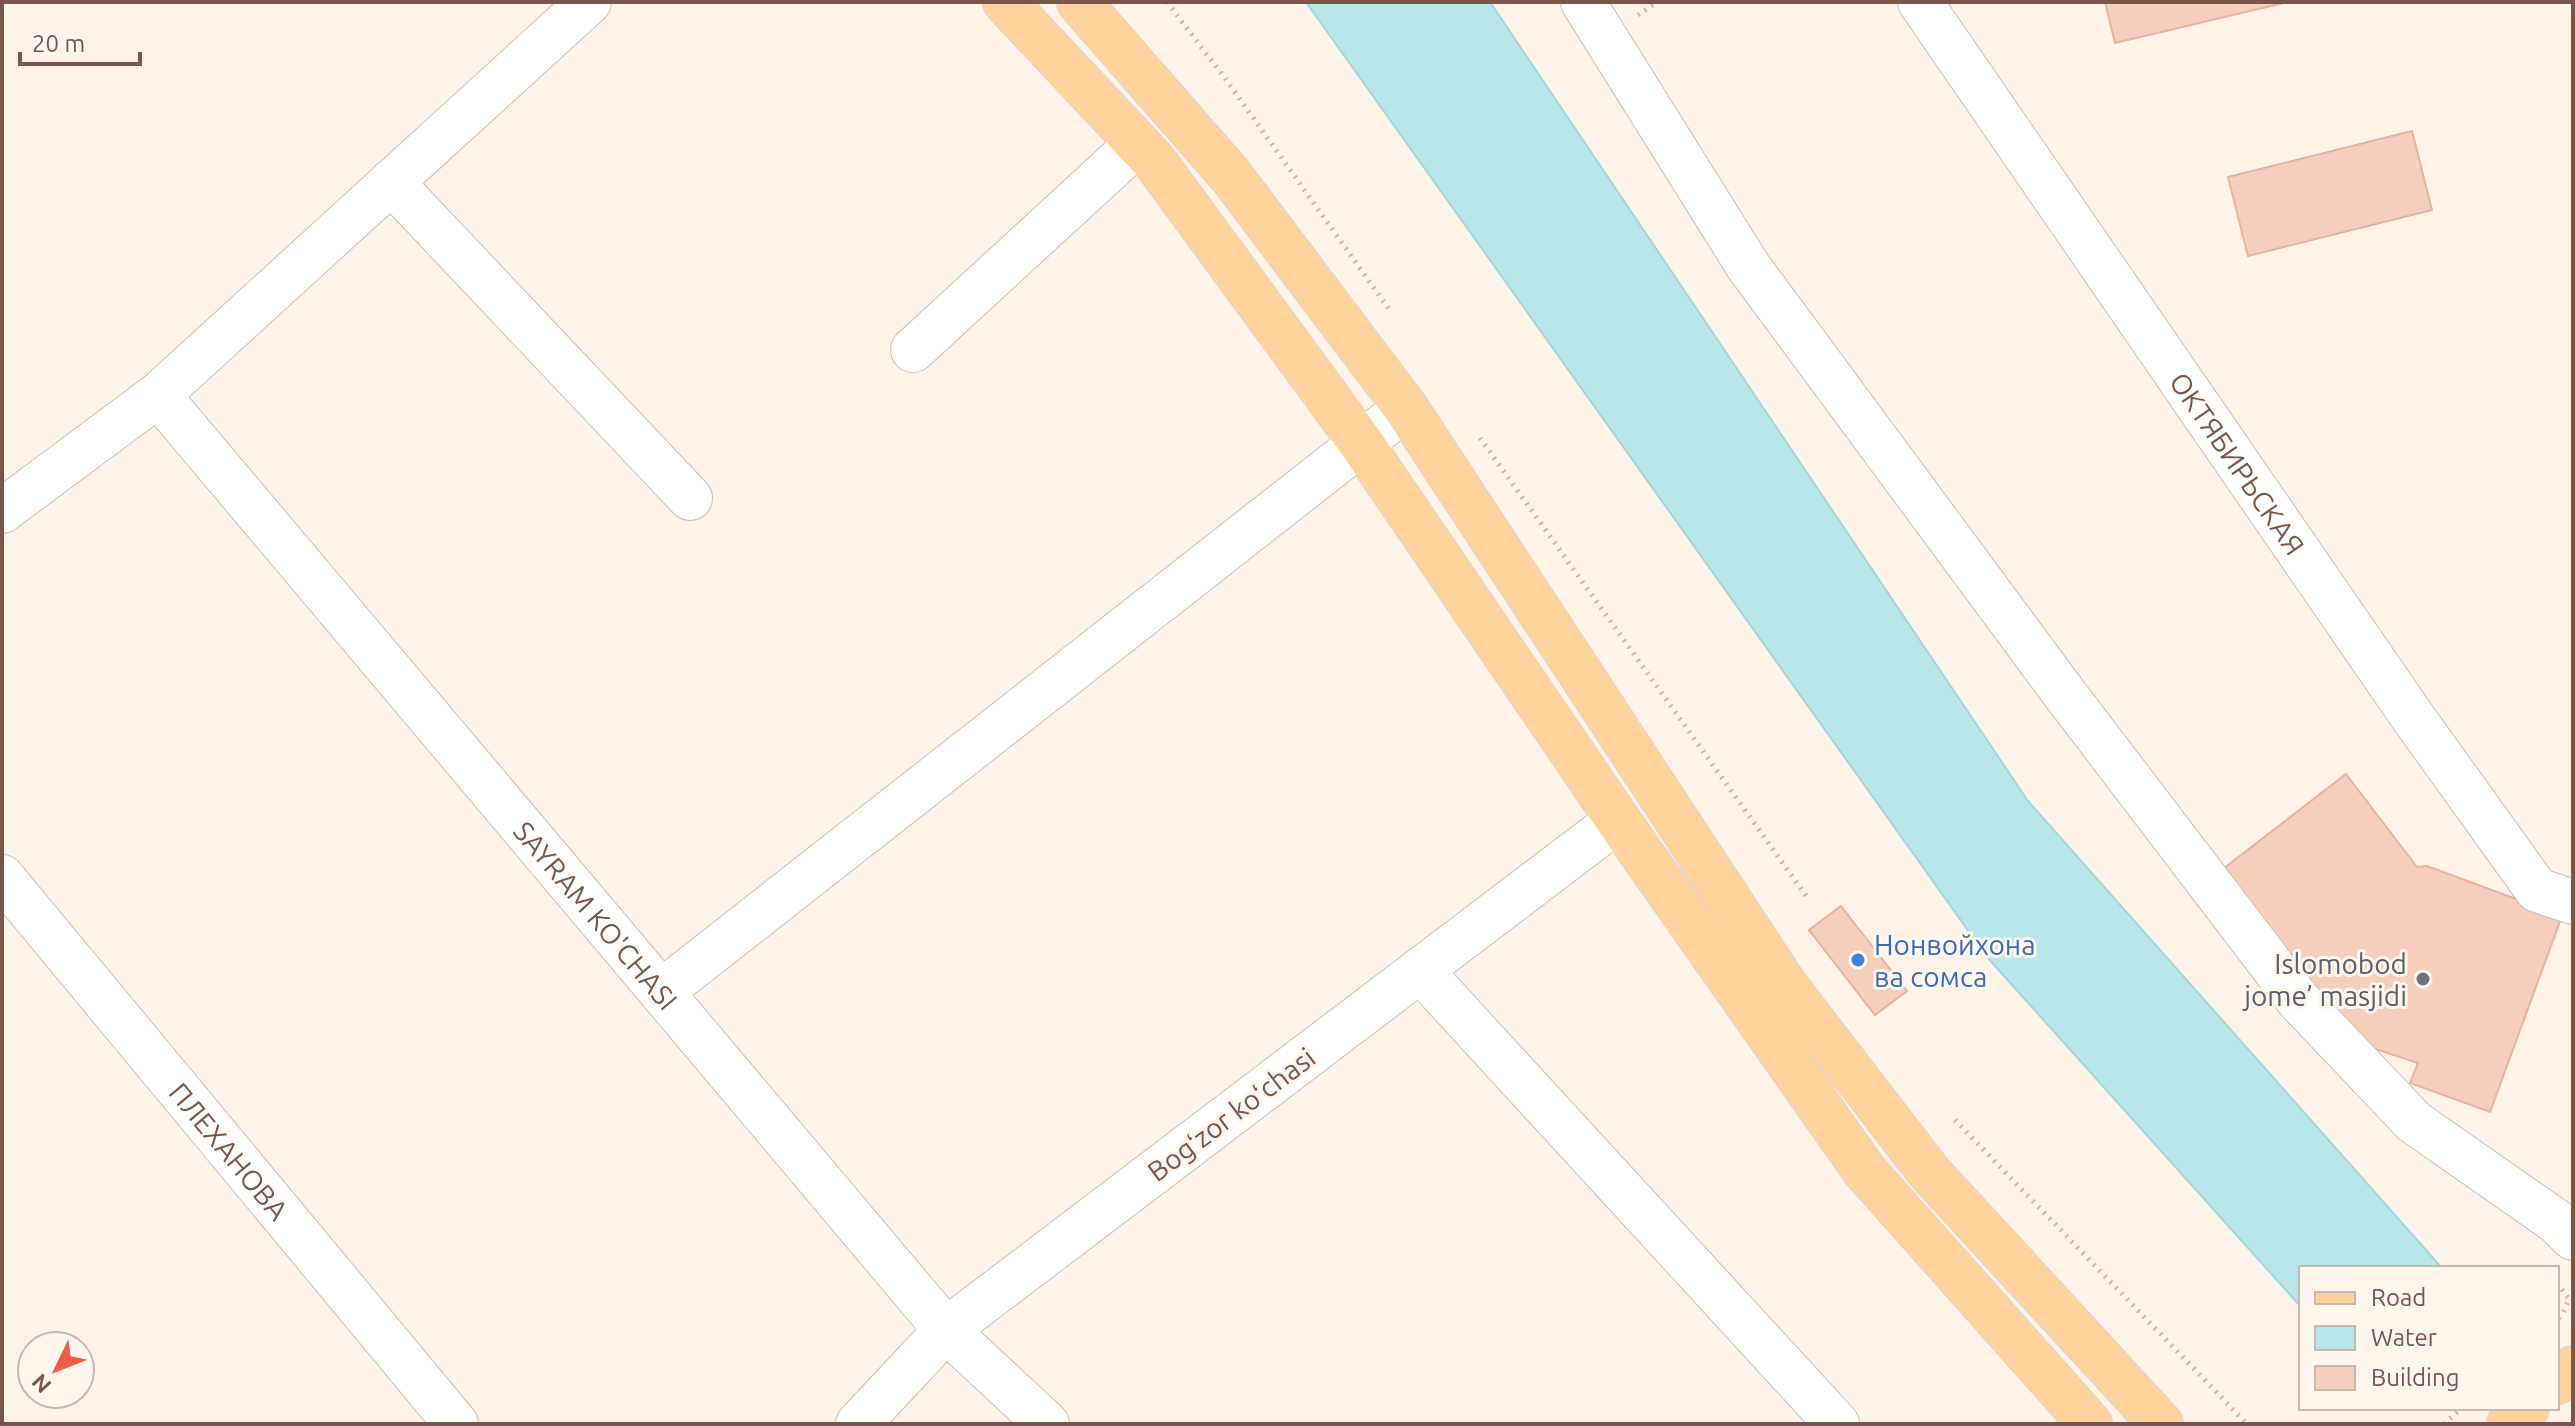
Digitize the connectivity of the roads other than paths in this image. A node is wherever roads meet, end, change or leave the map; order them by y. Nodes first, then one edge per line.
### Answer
1 (589, 2) edge
2 (1005, 2) edge
3 (1079, 2) edge
4 (1583, 2) edge
5 (1920, 2) edge
6 (1137, 144) junction
7 (391, 182) junction
8 (913, 350) dead end
9 (158, 395) junction
10 (1406, 408) junction
11 (1361, 443) junction
12 (690, 498) dead end
13 (2, 511) edge
14 (1618, 820) junction
15 (2, 877) edge
16 (2573, 902) edge
17 (1420, 970) junction
18 (661, 992) junction
19 (2573, 1238) edge
20 (946, 1330) junction
21 (2525, 1410) edge
22 (456, 1424) edge
23 (858, 1424) edge
24 (1047, 1424) edge
25 (1837, 1424) edge
26 (2090, 1424) edge
27 (2161, 1424) edge
28 (2509, 1424) edge

1 - 7 street
2 - 6 main road
3 - 10 main road
4 - 19 street
5 - 16 street, ОКТЯБИРЬСКАЯ
6 - 8 street
6 - 11 main road
7 - 9 street
7 - 12 street
9 - 13 street
9 - 18 street, SAYRAM KO'CHASI
10 - 11 street
10 - 27 main road
11 - 14 main road
11 - 18 street
14 - 17 street, Bogʻzor koʻchasi
14 - 26 main road
15 - 22 street, ПЛЕХАНОВА
17 - 20 street, Bogʻzor koʻchasi
17 - 25 street
18 - 20 street, SAYRAM KO'CHASI
20 - 23 street, Bogʻzor koʻchasi
20 - 24 street, SAYRAM KO'CHASI
21 - 28 main road

